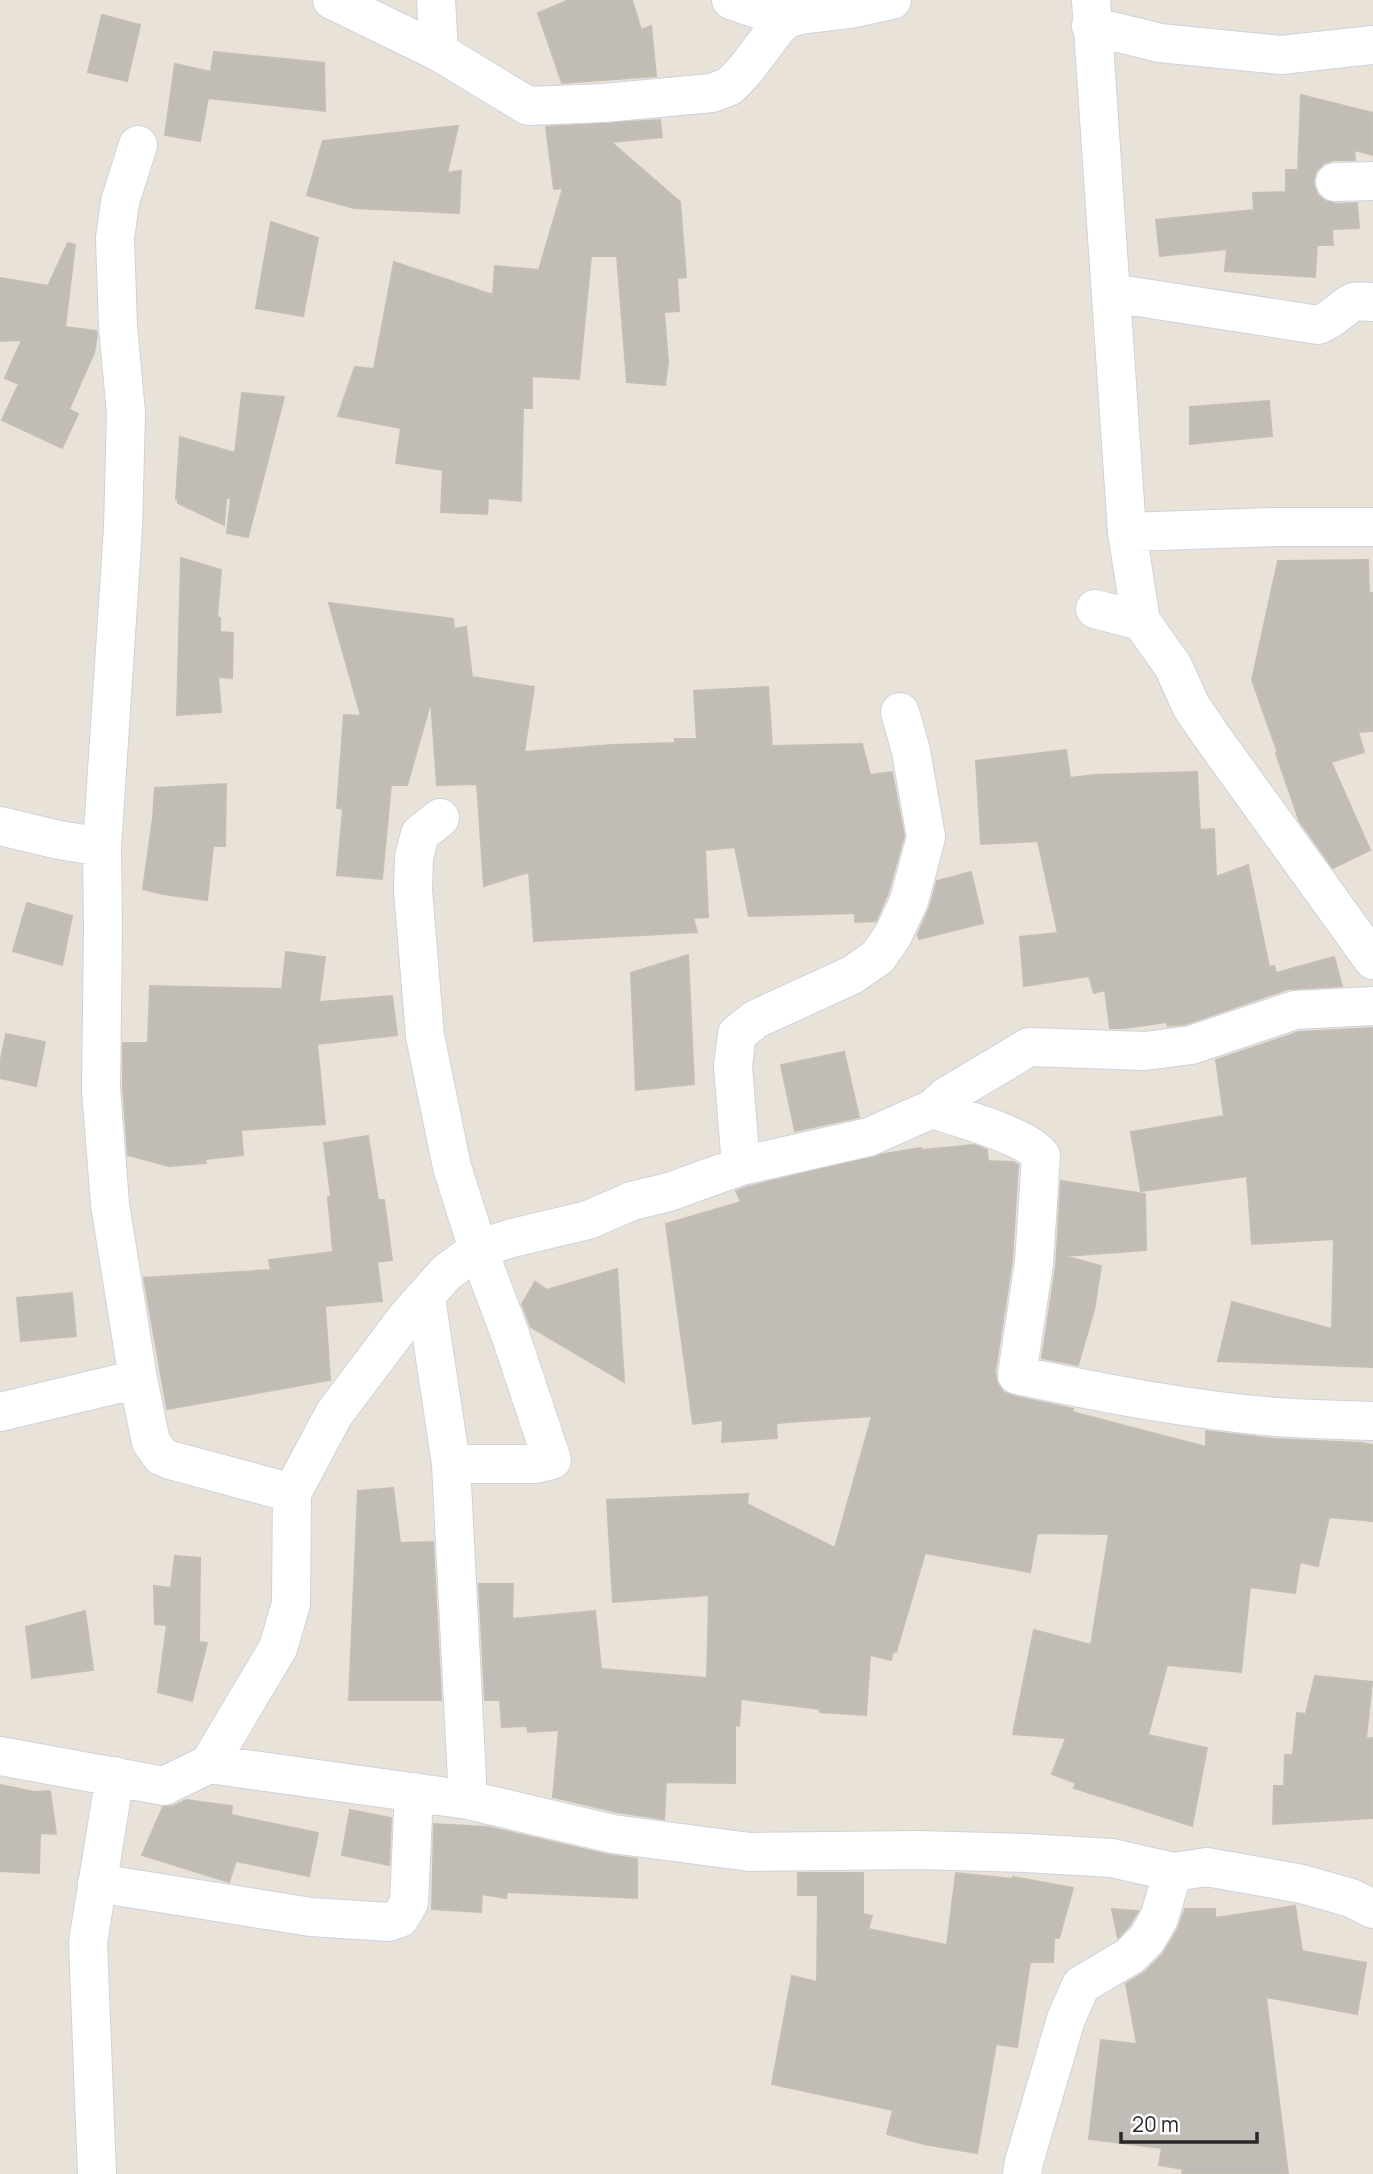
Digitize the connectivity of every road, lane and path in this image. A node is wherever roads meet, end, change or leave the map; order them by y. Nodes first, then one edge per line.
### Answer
1 (332, 0) edge
2 (436, 0) edge
3 (731, 0) edge
4 (892, 0) edge
5 (1091, 13) edge
6 (786, 19) junction
7 (1373, 45) edge
8 (439, 52) junction
9 (138, 145) dead end
10 (1373, 181) edge
11 (1335, 182) dead end
12 (1112, 293) junction
13 (1373, 302) edge
14 (1373, 527) edge
15 (1127, 533) junction
16 (1095, 609) dead end
17 (1141, 621) junction
18 (900, 712) dead end
19 (440, 818) dead end
20 (0, 825) edge
21 (102, 847) junction
22 (1371, 952) edge
23 (1373, 1006) edge
24 (932, 1109) junction
25 (741, 1166) junction
26 (478, 1250) junction
27 (426, 1298) junction
28 (138, 1379) junction
29 (0, 1412) edge
30 (1373, 1420) edge
31 (451, 1464) junction
32 (292, 1493) junction
33 (0, 1756) edge
34 (208, 1764) junction
35 (115, 1776) junction
36 (414, 1792) junction
37 (468, 1800) junction
38 (1173, 1872) junction
39 (97, 1884) junction
40 (1373, 1909) edge
41 (97, 2174) edge
42 (1022, 2174) edge

1 - 8 street
2 - 8 street
3 - 6 street
4 - 6 street
5 - 7 street
5 - 12 street
6 - 8 street
9 - 21 street
10 - 11 street
12 - 13 street
12 - 15 street
14 - 15 street
15 - 17 street
16 - 17 street
17 - 22 street
18 - 25 street
19 - 26 street
20 - 21 street
21 - 28 street
23 - 24 street
24 - 25 street
24 - 30 street
25 - 26 street
26 - 27 street
26 - 31 street
27 - 31 street
27 - 32 street
28 - 29 street
28 - 32 street
31 - 37 street
32 - 34 street
33 - 35 street
34 - 35 street
34 - 36 street
35 - 39 street
36 - 37 street
36 - 39 street
37 - 38 street
38 - 40 street
38 - 42 street
39 - 41 street

